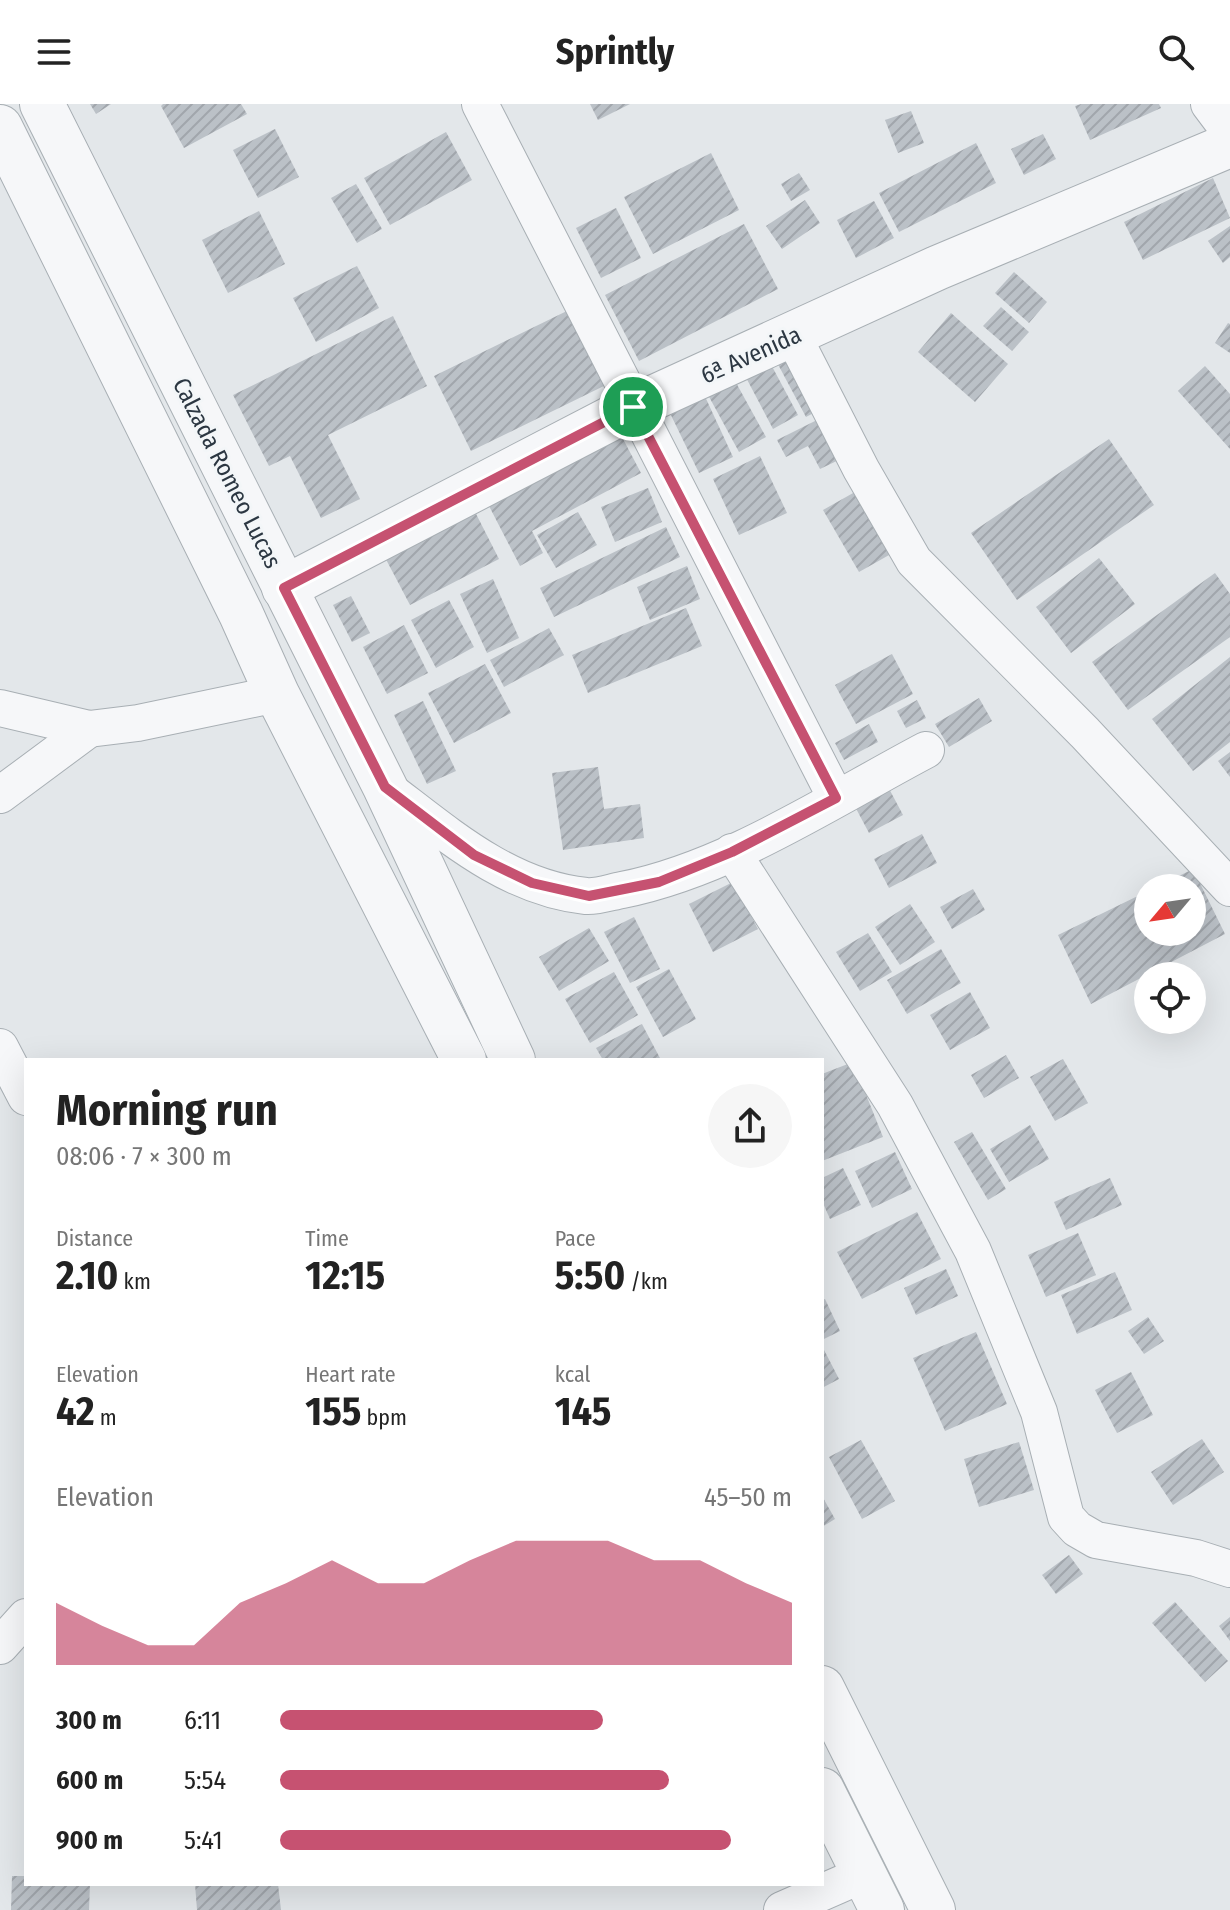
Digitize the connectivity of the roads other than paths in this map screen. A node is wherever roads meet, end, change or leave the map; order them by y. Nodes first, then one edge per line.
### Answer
1 (42, 104) edge
2 (480, 104) edge
3 (1209, 104) edge
4 (0, 127) edge
5 (1230, 132) edge
6 (1230, 145) edge
7 (793, 336) junction
8 (633, 407) junction
9 (284, 588) junction
10 (277, 694) junction
11 (0, 708) edge
12 (89, 729) junction
13 (926, 750) dead end
14 (385, 787) junction
15 (0, 795) edge
16 (836, 798) junction
17 (732, 852) junction
18 (1230, 888) edge
19 (0, 1047) edge
20 (463, 1058) edge
21 (512, 1058) edge
22 (24, 1093) edge
23 (1230, 1569) edge
24 (24, 1619) edge
25 (0, 1646) edge
26 (824, 1692) edge
27 (824, 1794) edge
28 (873, 1892) edge
29 (782, 1910) edge
30 (933, 1910) edge

1 - 9 street, Calzada Romeo Lucas
2 - 8 street
3 - 5 street
4 - 10 street, Calzada Romeo Lucas
6 - 7 street, 6ª Avenida
7 - 8 street, 6ª Avenida
7 - 18 street
8 - 9 street, 6ª Avenida
8 - 16 street
9 - 14 street, Calzada Romeo Lucas
10 - 12 street
10 - 20 street, Calzada Romeo Lucas
11 - 12 street
12 - 15 street
13 - 16 street
14 - 17 street
14 - 21 street, Calzada Romeo Lucas
16 - 17 street
17 - 23 street
19 - 22 street
24 - 25 street
26 - 30 street
27 - 28 street
28 - 29 street

